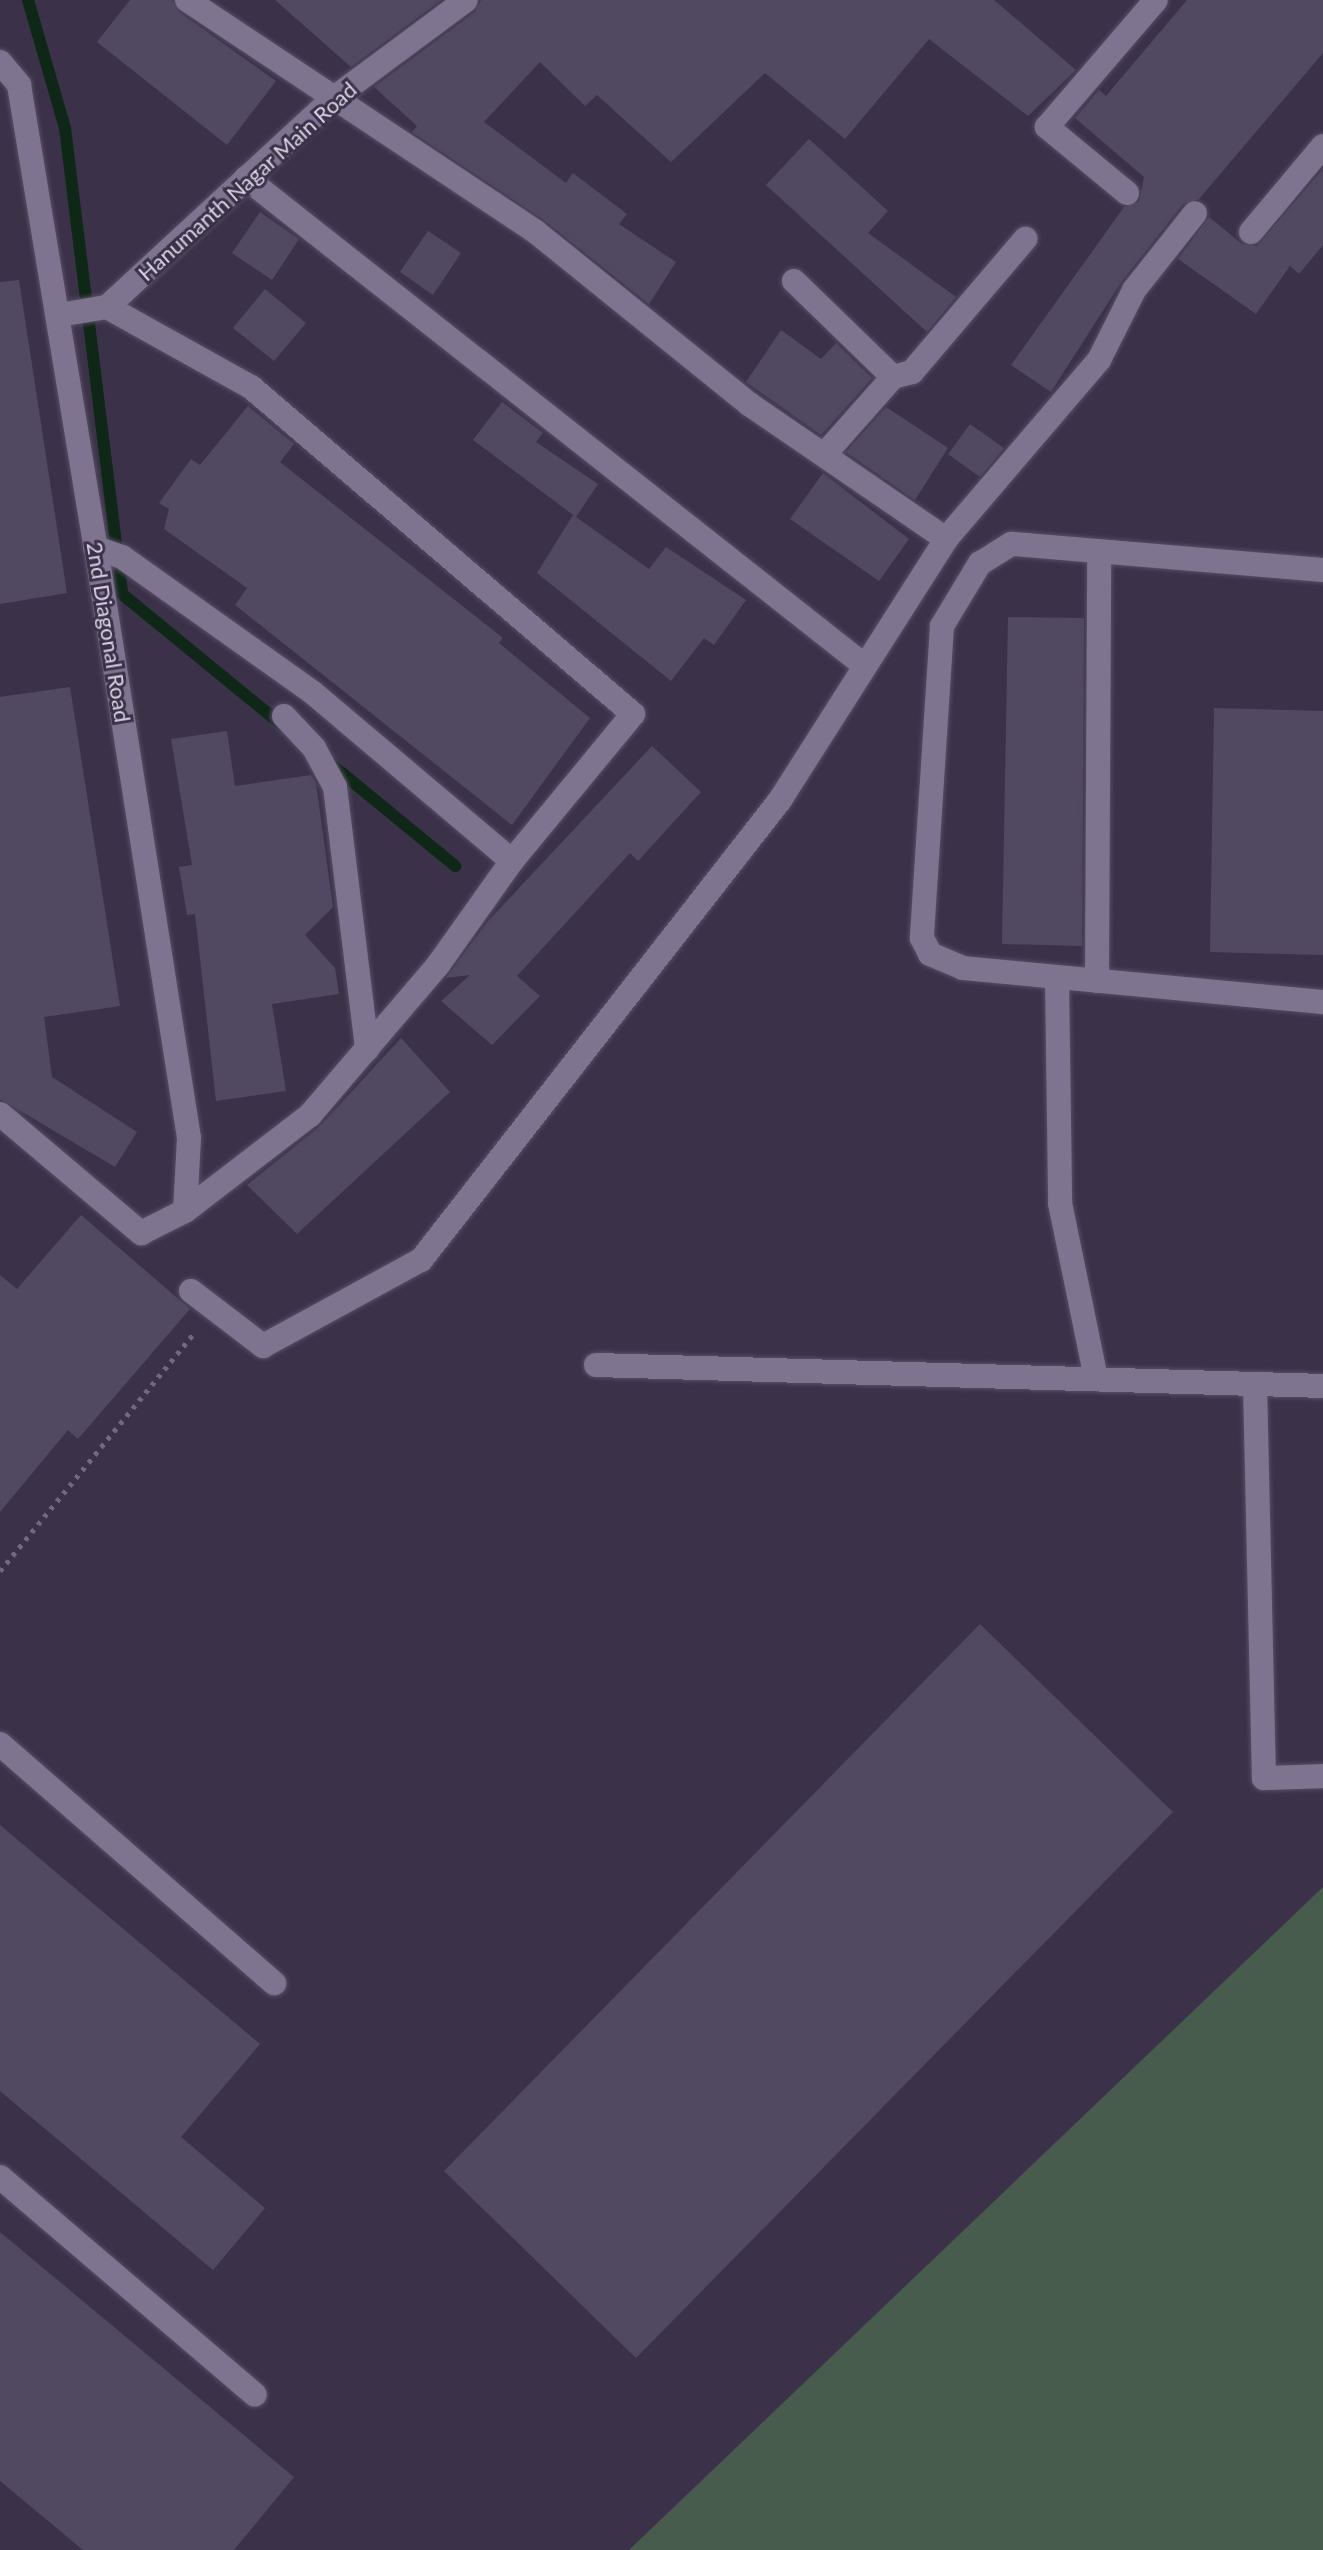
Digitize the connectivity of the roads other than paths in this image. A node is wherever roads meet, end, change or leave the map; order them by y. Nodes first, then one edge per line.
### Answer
1 (187, 0) edge
2 (466, 0) edge
3 (1156, 0) edge
4 (0, 62) edge
5 (330, 101) junction
6 (1323, 146) edge
7 (246, 178) junction
8 (1127, 193) dead end
9 (1195, 213) dead end
10 (1251, 232) dead end
11 (1025, 239) dead end
12 (794, 281) dead end
13 (107, 307) junction
14 (59, 315) junction
15 (893, 377) junction
16 (824, 455) junction
17 (946, 539) junction
18 (96, 548) junction
19 (1099, 554) junction
20 (1323, 570) edge
21 (865, 666) junction
22 (284, 716) dead end
23 (512, 861) junction
24 (1057, 977) junction
25 (1097, 981) junction
26 (1323, 1002) edge
27 (367, 1049) junction
28 (0, 1114) edge
29 (185, 1211) junction
30 (191, 1291) road end
31 (596, 1365) dead end
32 (1096, 1379) junction
33 (1255, 1384) junction
34 (1323, 1386) edge
35 (0, 1744) edge
36 (1323, 1776) edge
37 (274, 1983) dead end
38 (0, 2177) edge
39 (255, 2395) dead end

1 - 5 street
2 - 5 street, Hanumanth Nagar Main Road
3 - 8 street
4 - 14 street, 2nd Diagonal Road
5 - 7 street, Hanumanth Nagar Main Road
5 - 16 street
6 - 10 street
7 - 13 street, Hanumanth Nagar Main Road
7 - 21 street
9 - 17 street
11 - 15 street
12 - 15 street
13 - 14 street
13 - 23 street
14 - 18 street, 2nd Diagonal Road
15 - 16 street
16 - 17 street
17 - 21 street
18 - 23 street
18 - 29 street, 2nd Diagonal Road
19 - 20 street
19 - 24 street
19 - 25 street
21 - 30 street
22 - 27 street
23 - 27 street
24 - 25 street
24 - 32 street
25 - 26 street
27 - 29 street
28 - 29 street
31 - 32 street
32 - 33 street
33 - 34 street
33 - 36 street
35 - 37 street
38 - 39 street

